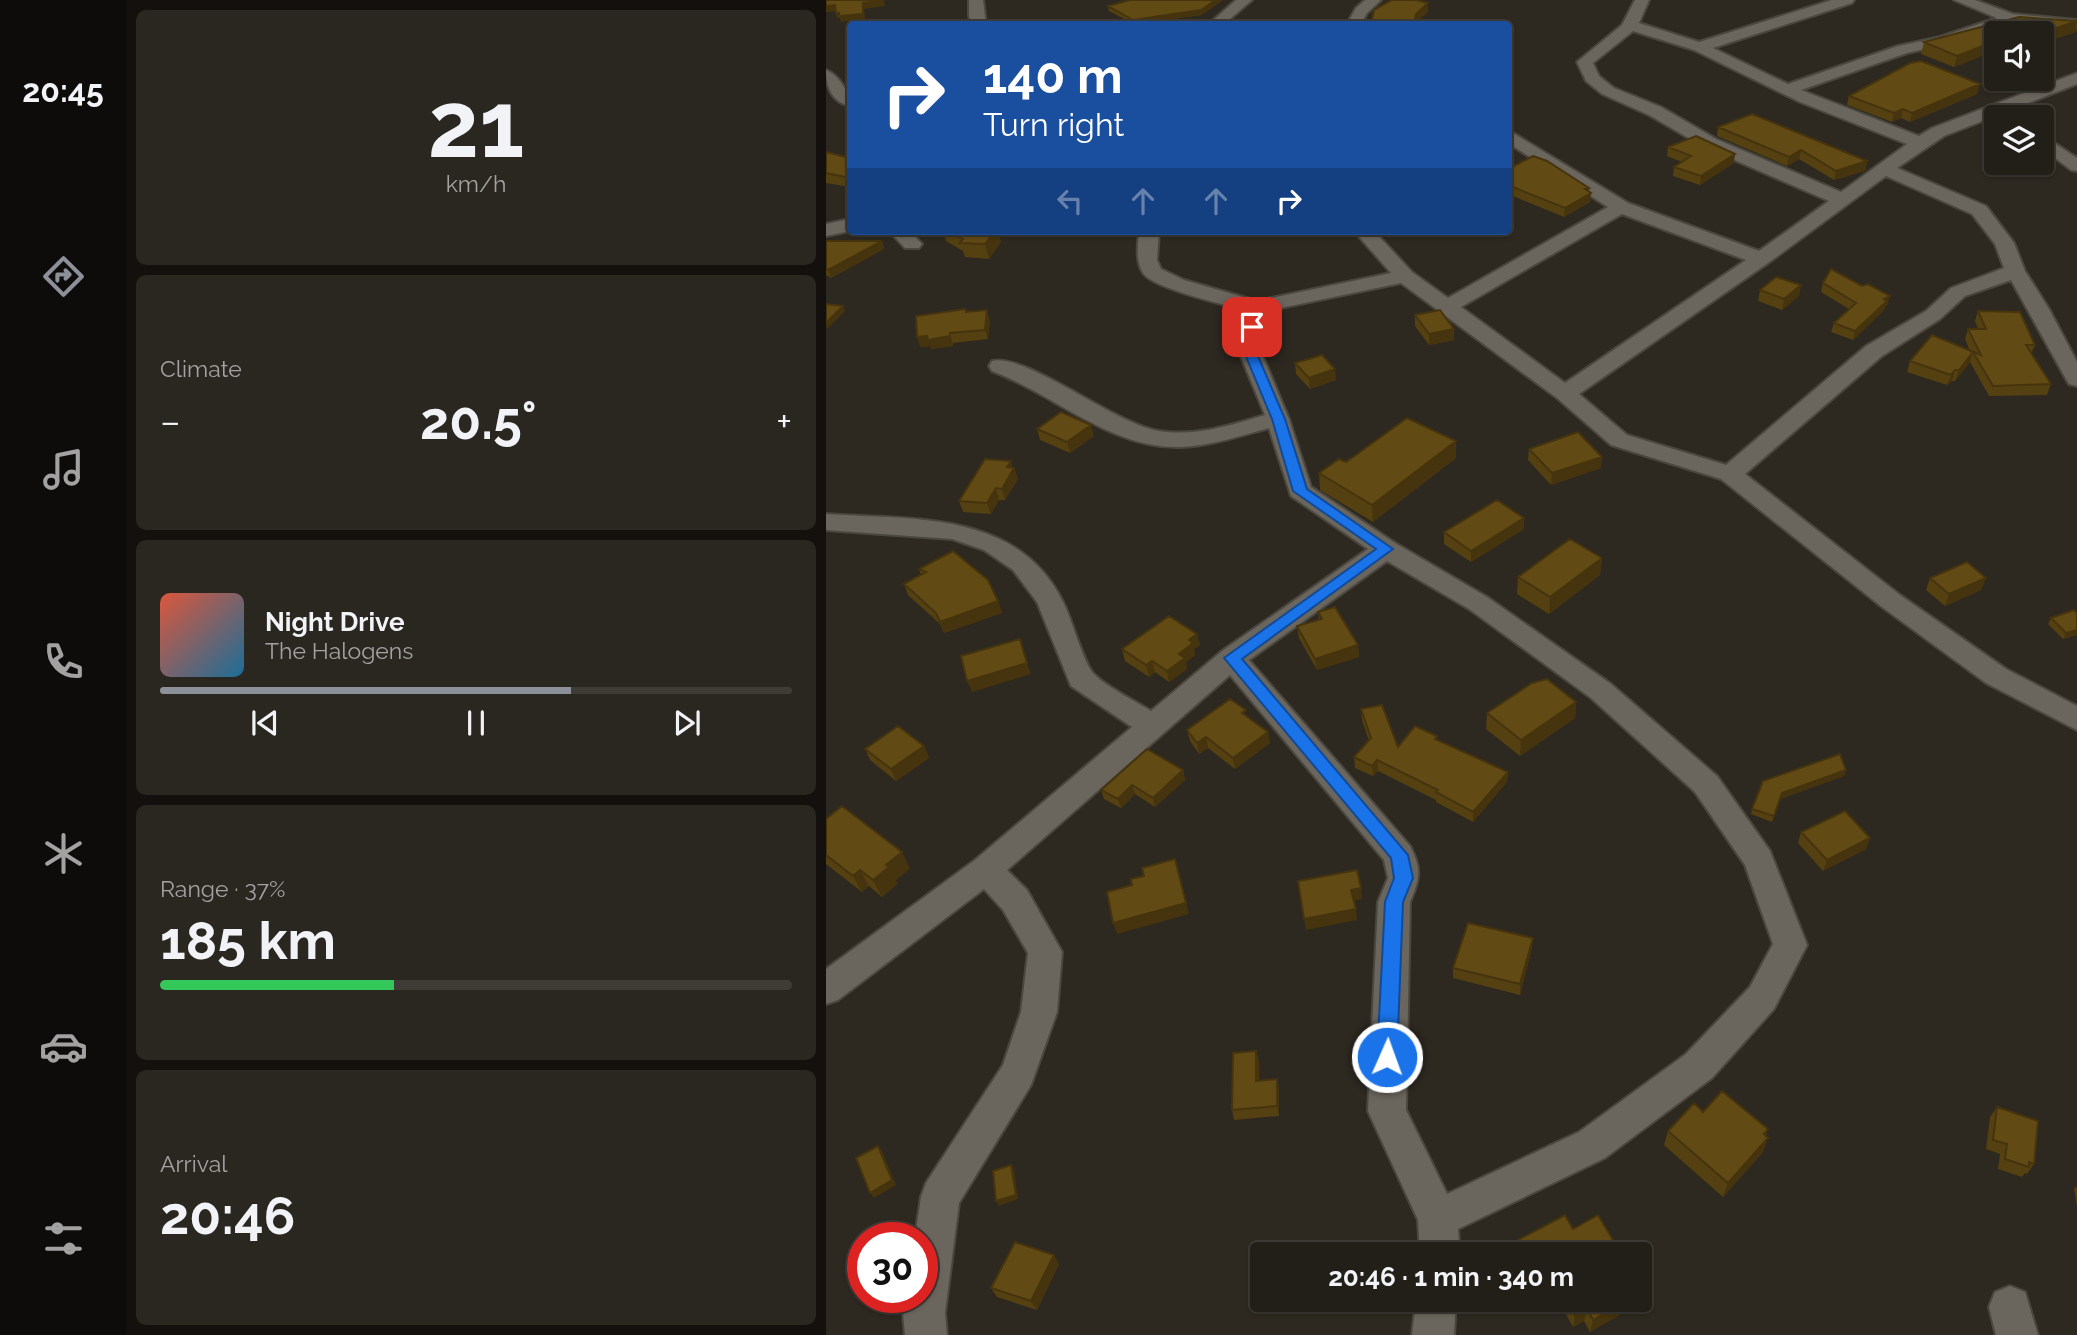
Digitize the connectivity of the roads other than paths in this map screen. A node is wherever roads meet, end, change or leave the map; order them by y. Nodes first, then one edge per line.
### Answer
1 (976, 0) edge
2 (1245, 0) edge
3 (1374, 0) edge
4 (1642, 0) edge
5 (1847, 0) edge
6 (1961, 0) edge
7 (2011, 18) junction
8 (978, 21) edge
9 (1220, 21) edge
10 (1356, 21) edge
11 (2077, 24) edge
12 (1631, 25) junction
13 (1699, 47) junction
14 (826, 75) edge
15 (2077, 78) edge
16 (1787, 90) junction
17 (847, 99) edge
18 (1512, 141) edge
19 (1920, 143) junction
20 (2054, 149) edge
21 (2077, 165) edge
22 (1886, 170) junction
23 (1843, 200) junction
24 (1621, 207) junction
25 (847, 226) edge
26 (826, 230) edge
27 (1149, 235) edge
28 (1368, 235) edge
29 (1761, 259) junction
30 (2015, 271) junction
31 (1405, 276) junction
32 (1256, 307) junction
33 (1447, 307) junction
34 (1000, 366) dead end
35 (2077, 379) edge
36 (1565, 393) junction
37 (1278, 419) junction
38 (1730, 474) junction
39 (826, 522) edge
40 (1386, 549) junction
41 (1232, 658) junction
42 (2077, 719) edge
43 (1152, 726) junction
44 (986, 869) junction
45 (826, 989) edge
46 (1438, 1218) junction
47 (1439, 1242) edge
48 (1435, 1312) edge
49 (926, 1335) edge
50 (1433, 1335) edge

1 - 8 street
2 - 9 street
3 - 10 street
4 - 12 street
5 - 13 street
6 - 7 street
7 - 11 street
7 - 16 street
12 - 13 street
12 - 23 street
13 - 16 street
14 - 17 street
15 - 19 street
16 - 19 street
18 - 24 street
19 - 22 street
20 - 21 street
22 - 23 street
22 - 30 street
23 - 29 street
24 - 29 street
24 - 33 street
25 - 26 street
27 - 32 street
28 - 31 street
29 - 36 street
30 - 35 street
30 - 38 street
31 - 32 street
31 - 33 street
32 - 37 street
33 - 36 street
34 - 37 street
36 - 38 street
37 - 40 street
38 - 42 street
39 - 43 street
40 - 41 street
40 - 46 street
41 - 43 street
41 - 46 street
43 - 44 street
44 - 45 street
44 - 49 street
46 - 47 street
48 - 50 street

